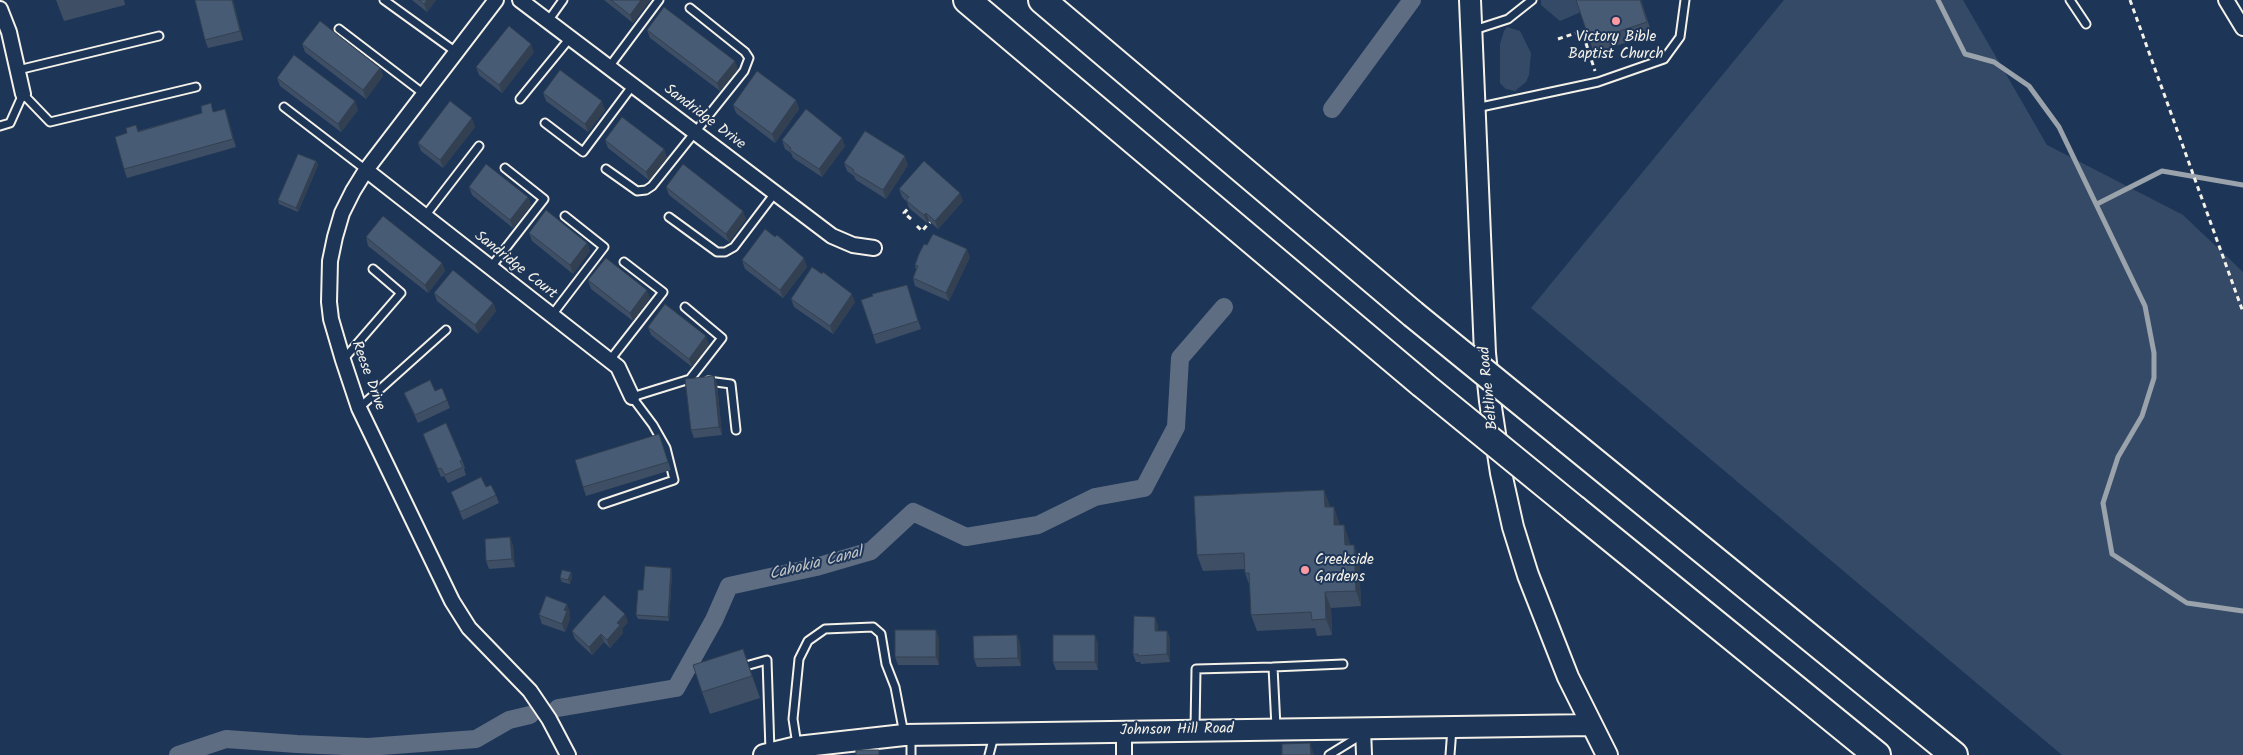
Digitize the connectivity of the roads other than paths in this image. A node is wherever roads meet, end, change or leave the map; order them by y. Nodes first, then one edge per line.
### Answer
1 (384, 0) edge
2 (496, 0) edge
3 (520, 0) edge
4 (563, 0) edge
5 (659, 0) edge
6 (968, 0) edge
7 (1042, 0) edge
8 (1470, 0) edge
9 (1532, 0) edge
10 (1685, 0) edge
11 (2070, 0) edge
12 (2226, 0) edge
13 (690, 8) dead end
14 (0, 9) edge
15 (548, 21) junction
16 (2086, 24) dead end
17 (2243, 28) edge
18 (339, 29) dead end
19 (1471, 31) junction
20 (158, 36) dead end
21 (570, 38) junction
22 (456, 52) junction
23 (609, 67) junction
24 (18, 70) junction
25 (633, 85) junction
26 (196, 86) dead end
27 (22, 94) junction
28 (424, 94) junction
29 (520, 99) dead end
30 (284, 107) dead end
31 (1475, 108) junction
32 (545, 124) dead end
33 (0, 126) edge
34 (695, 132) junction
35 (479, 146) dead end
36 (505, 168) dead end
37 (606, 169) dead end
38 (366, 170) junction
39 (775, 193) junction
40 (425, 216) junction
41 (565, 216) dead end
42 (669, 217) dead end
43 (874, 248) dead end
44 (624, 262) dead end
45 (491, 267) junction
46 (373, 269) dead end
47 (685, 307) dead end
48 (552, 315) junction
49 (446, 330) dead end
50 (342, 360) junction
51 (610, 360) junction
52 (690, 379) junction
53 (632, 397) junction
54 (359, 408) junction
55 (736, 430) dead end
56 (603, 504) dead end
57 (1343, 664) dead end
58 (1273, 667) junction
59 (732, 669) edge
60 (1592, 725) junction
61 (1452, 727) junction
62 (1276, 730) junction
63 (1195, 731) junction
64 (1124, 732) junction
65 (1364, 732) junction
66 (995, 733) junction
67 (907, 734) junction
68 (797, 747) junction
69 (767, 754) edge
70 (568, 755) edge
71 (911, 755) edge
72 (989, 755) edge
73 (1124, 755) edge
74 (1329, 755) edge
75 (1364, 755) edge
76 (1450, 755) edge
77 (1607, 755) edge
78 (1877, 755) edge
79 (1954, 755) edge

1 - 22 lane
2 - 22 street, Reese Drive
3 - 15 street, Sandridge Drive
4 - 15 lane
5 - 23 lane
6 - 78 highway, bridge
7 - 79 highway, bridge
8 - 19 street, Beltline Road
9 - 19 lane
10 - 31 lane
11 - 16 lane
12 - 17 street
13 - 34 lane
14 - 24 street
15 - 21 street, Sandridge Drive
18 - 28 lane
19 - 31 street, Beltline Road
20 - 24 lane
21 - 23 street, Sandridge Drive
21 - 29 lane
22 - 28 street, Reese Drive
23 - 25 street, Sandridge Drive
24 - 27 street
25 - 32 lane
25 - 34 street, Sandridge Drive
26 - 27 lane
27 - 33 lane
28 - 38 street, Reese Drive
30 - 38 lane
31 - 60 street, Beltline Road
34 - 37 lane
34 - 39 street, Sandridge Drive
35 - 40 lane
36 - 45 lane
38 - 40 street, Sandridge Court
38 - 50 street, Reese Drive
39 - 42 lane
39 - 43 street, Sandridge Drive
40 - 45 street, Sandridge Court
41 - 48 lane
44 - 51 lane
45 - 48 street, Sandridge Court
46 - 50 lane
47 - 52 lane
48 - 51 street, Sandridge Court
49 - 54 lane
50 - 54 street, Reese Drive
51 - 53 street, Sandridge Court
52 - 53 lane
52 - 55 lane
53 - 56 lane
54 - 70 street, Reese Drive
57 - 58 lane
58 - 62 lane
58 - 63 lane
59 - 69 lane
60 - 61 street, Johnson Hill Road
60 - 77 street, Beltline Road
61 - 65 street, Johnson Hill Road
61 - 76 lane
62 - 63 street, Johnson Hill Road
62 - 65 street, Johnson Hill Road
63 - 64 street, Johnson Hill Road
64 - 66 street, Johnson Hill Road
64 - 73 street
65 - 74 lane
65 - 75 street
66 - 67 street, Johnson Hill Road
66 - 72 lane
67 - 68 street, Johnson Hill Road
67 - 68 lane
67 - 71 lane
68 - 69 street, Johnson Hill Road

